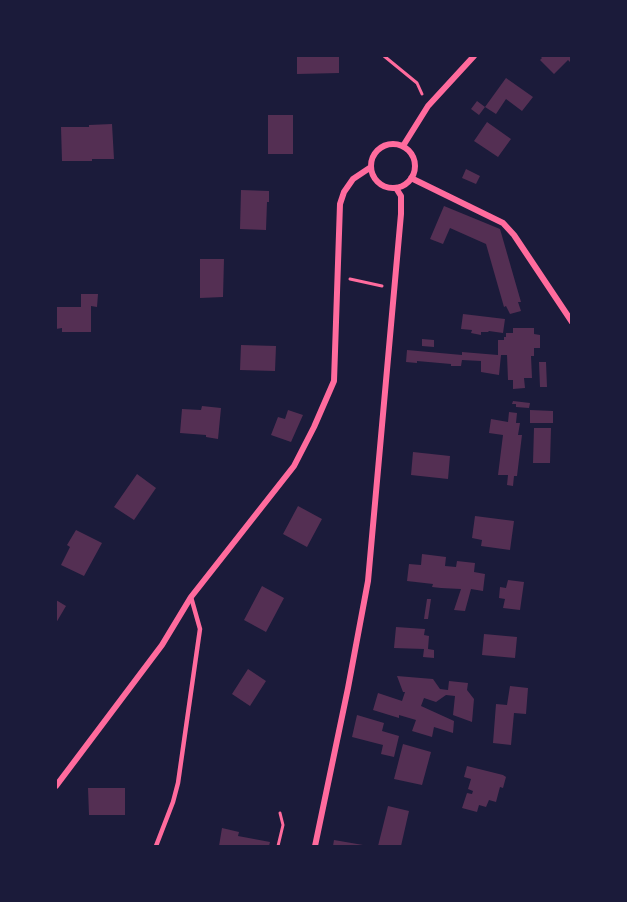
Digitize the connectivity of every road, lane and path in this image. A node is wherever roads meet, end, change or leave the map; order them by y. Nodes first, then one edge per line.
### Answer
1 (384, 56) edge
2 (474, 56) edge
3 (417, 83) dead end
4 (403, 146) junction
5 (371, 167) junction
6 (411, 178) junction
7 (396, 188) junction
8 (337, 276) junction
9 (394, 289) junction
10 (572, 322) edge
11 (191, 597) junction
12 (56, 786) edge
13 (280, 813) dead end
14 (156, 846) edge
15 (278, 846) edge
16 (315, 846) edge

1 - 3 path
2 - 4 street
4 - 5 street
4 - 6 street
5 - 7 street
5 - 8 street
6 - 7 street
6 - 10 street
7 - 9 street
8 - 9 path
8 - 11 street
9 - 16 street
11 - 12 street
11 - 14 lane
13 - 15 path

